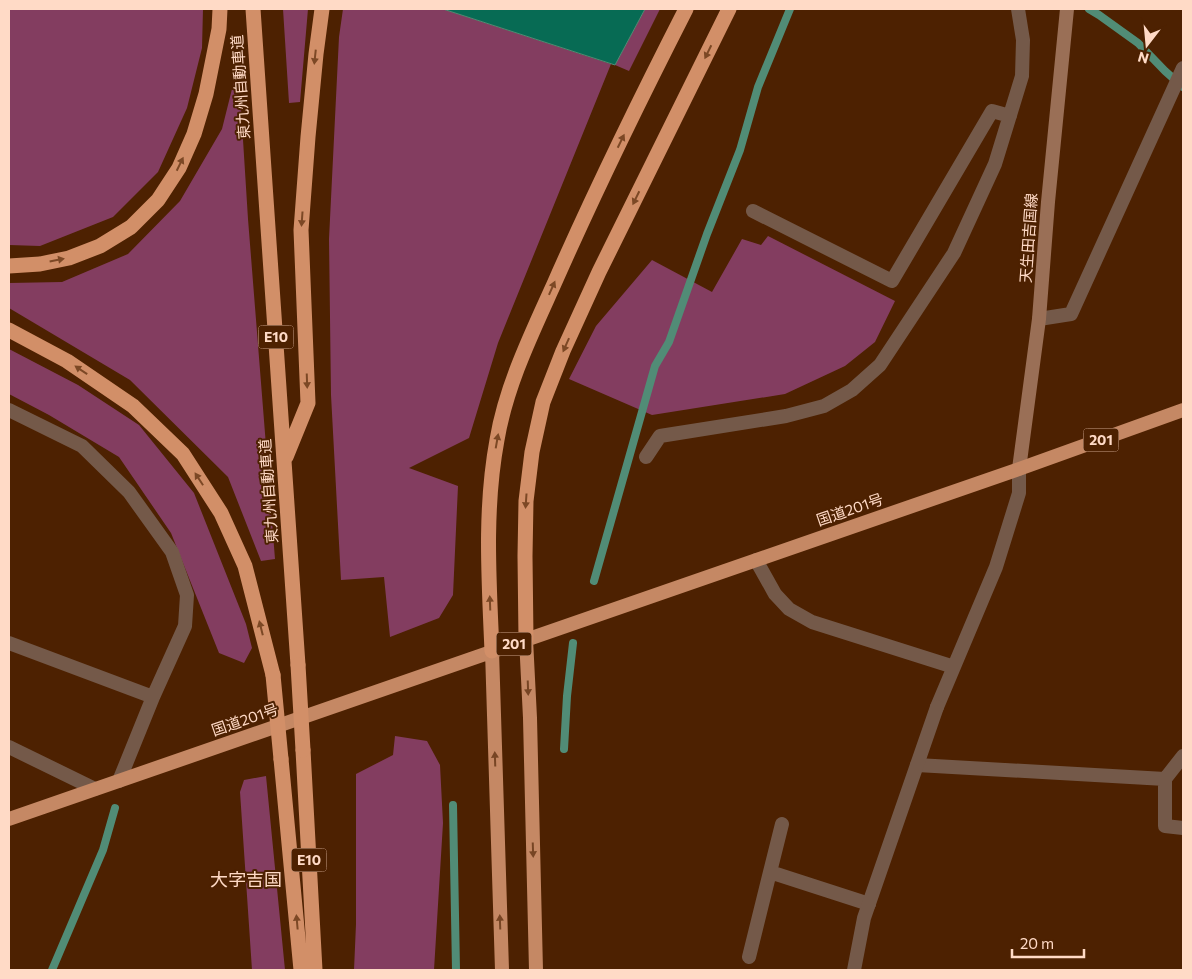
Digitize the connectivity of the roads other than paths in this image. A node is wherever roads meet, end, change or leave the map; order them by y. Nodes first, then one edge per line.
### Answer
1 (220, 9) edge
2 (253, 9) edge
3 (322, 9) edge
4 (686, 9) edge
5 (729, 9) edge
6 (1018, 9) edge
7 (1067, 9) edge
8 (1183, 68) edge
9 (1010, 116) junction
10 (753, 211) dead end
11 (9, 266) edge
12 (1039, 319) junction
13 (9, 330) edge
14 (9, 410) edge
15 (1183, 410) edge
16 (646, 457) dead end
17 (284, 460) junction
18 (1019, 469) junction
19 (756, 560) junction
20 (526, 639) junction
21 (9, 643) edge
22 (492, 651) junction
23 (954, 668) junction
24 (153, 697) junction
25 (9, 747) edge
26 (1183, 756) edge
27 (918, 764) junction
28 (1164, 779) junction
29 (119, 781) junction
30 (95, 789) junction
31 (9, 819) edge
32 (782, 824) dead end
33 (1183, 828) edge
34 (770, 872) junction
35 (869, 904) junction
36 (748, 957) dead end
37 (301, 970) edge
38 (315, 970) edge
39 (502, 970) edge
40 (536, 970) edge
41 (854, 970) edge

11 -> 1 highway
2 - 17 highway, 東九州自動車道 / E10
3 -> 17 highway
22 -> 4 highway
5 -> 20 highway
6 - 9 street
7 - 12 main road, 天生田吉国線
8 - 12 street
9 - 10 street
9 - 16 street
12 - 18 main road, 天生田吉国線
37 -> 13 highway, bridge
14 - 24 street
15 - 18 highway, 国道201号 / 201
17 - 38 highway, 東九州自動車道 / E10, bridge
18 - 19 highway, 国道201号 / 201
18 - 23 street
19 - 20 highway, 国道201号 / 201
19 - 23 street
20 - 22 highway, 国道201号 / 201
20 -> 40 highway, 201
21 - 24 street
22 - 29 highway, 国道201号 / 201
39 -> 22 highway, 201
23 - 27 street
24 - 29 street
25 - 30 street
26 - 28 street
27 - 28 street
27 - 35 street
28 - 33 street
29 - 30 highway, 国道201号 / 201
30 - 31 highway, 国道201号 / 201
32 - 34 street
34 - 35 street
34 - 36 street
35 - 41 street

